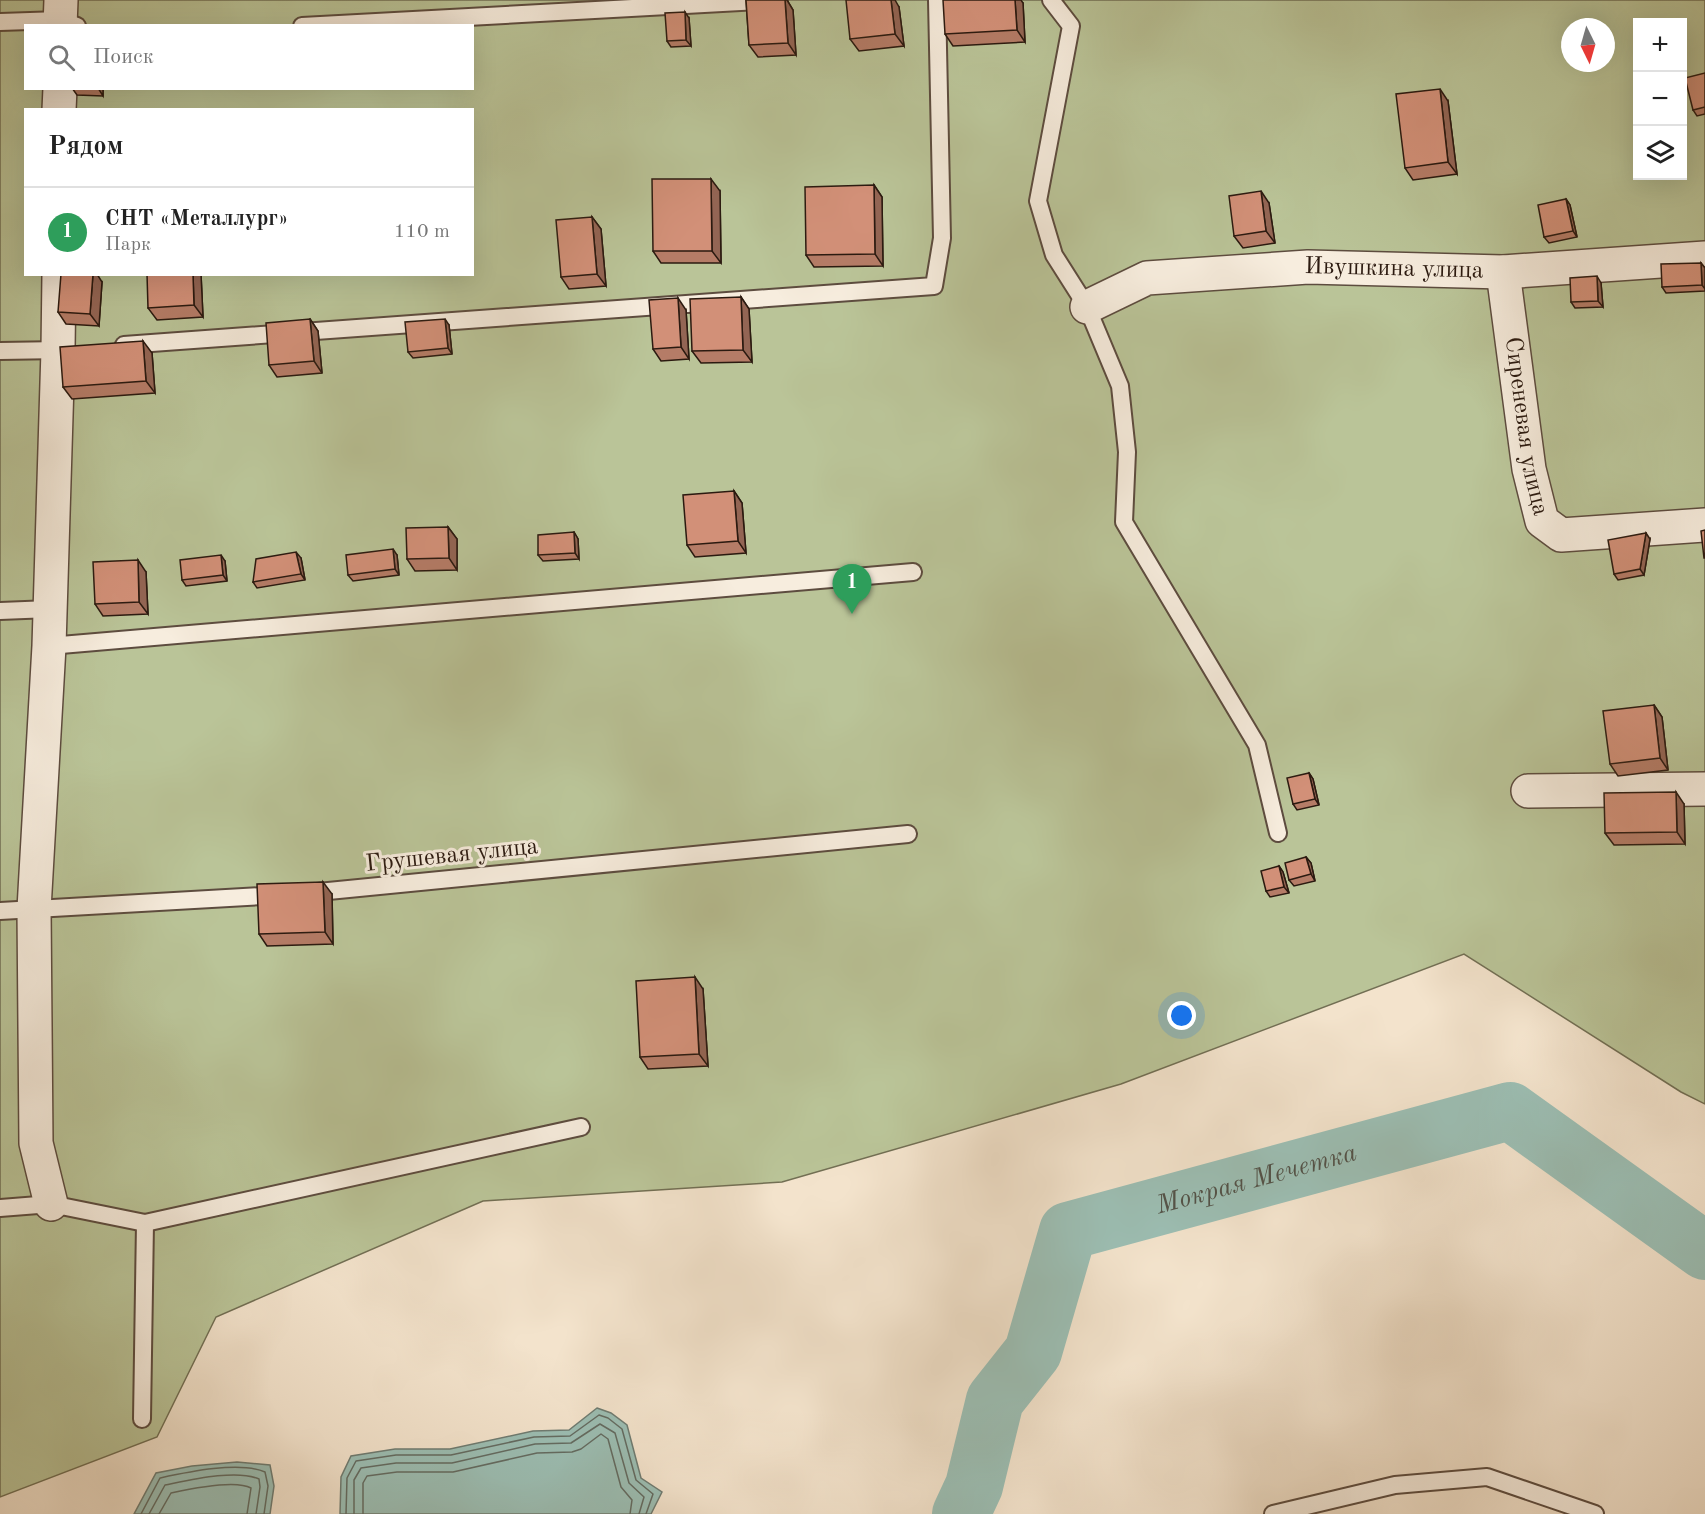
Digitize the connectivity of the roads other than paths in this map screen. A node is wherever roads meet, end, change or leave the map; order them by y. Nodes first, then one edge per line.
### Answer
1 (779, 0) edge
2 (937, 0) edge
3 (1050, 0) edge
4 (64, 18) edge
5 (0, 22) edge
6 (339, 24) edge
7 (60, 90) edge
8 (59, 108) edge
9 (1705, 258) edge
10 (1503, 272) junction
11 (59, 276) edge
12 (1087, 307) junction
13 (106, 346) edge
14 (70, 349) junction
15 (0, 351) edge
16 (1705, 525) edge
17 (913, 572) dead end
18 (50, 609) junction
19 (0, 612) edge
20 (49, 646) junction
21 (1705, 789) edge
22 (1528, 791) dead end
23 (1278, 833) dead end
24 (908, 834) dead end
25 (34, 909) junction
26 (0, 911) edge
27 (581, 1127) dead end
28 (51, 1204) junction
29 (0, 1208) edge
30 (145, 1223) junction
31 (142, 1419) dead end
32 (1273, 1514) edge
33 (1595, 1514) edge

1 - 6 lane
2 - 13 lane
3 - 12 lane
4 - 5 lane
7 - 8 street
9 - 10 street, Ивушкина улица
10 - 12 street, Ивушкина улица
10 - 16 street, Сиреневая улица
11 - 14 street
12 - 23 lane
14 - 15 lane
14 - 18 street
17 - 20 lane
18 - 19 lane
18 - 20 street
20 - 25 street
21 - 22 street
24 - 25 lane, Грушевая улица
25 - 26 lane, Грушевая улица
25 - 28 street
27 - 30 lane
28 - 29 lane
28 - 30 lane
30 - 31 lane
32 - 33 lane

